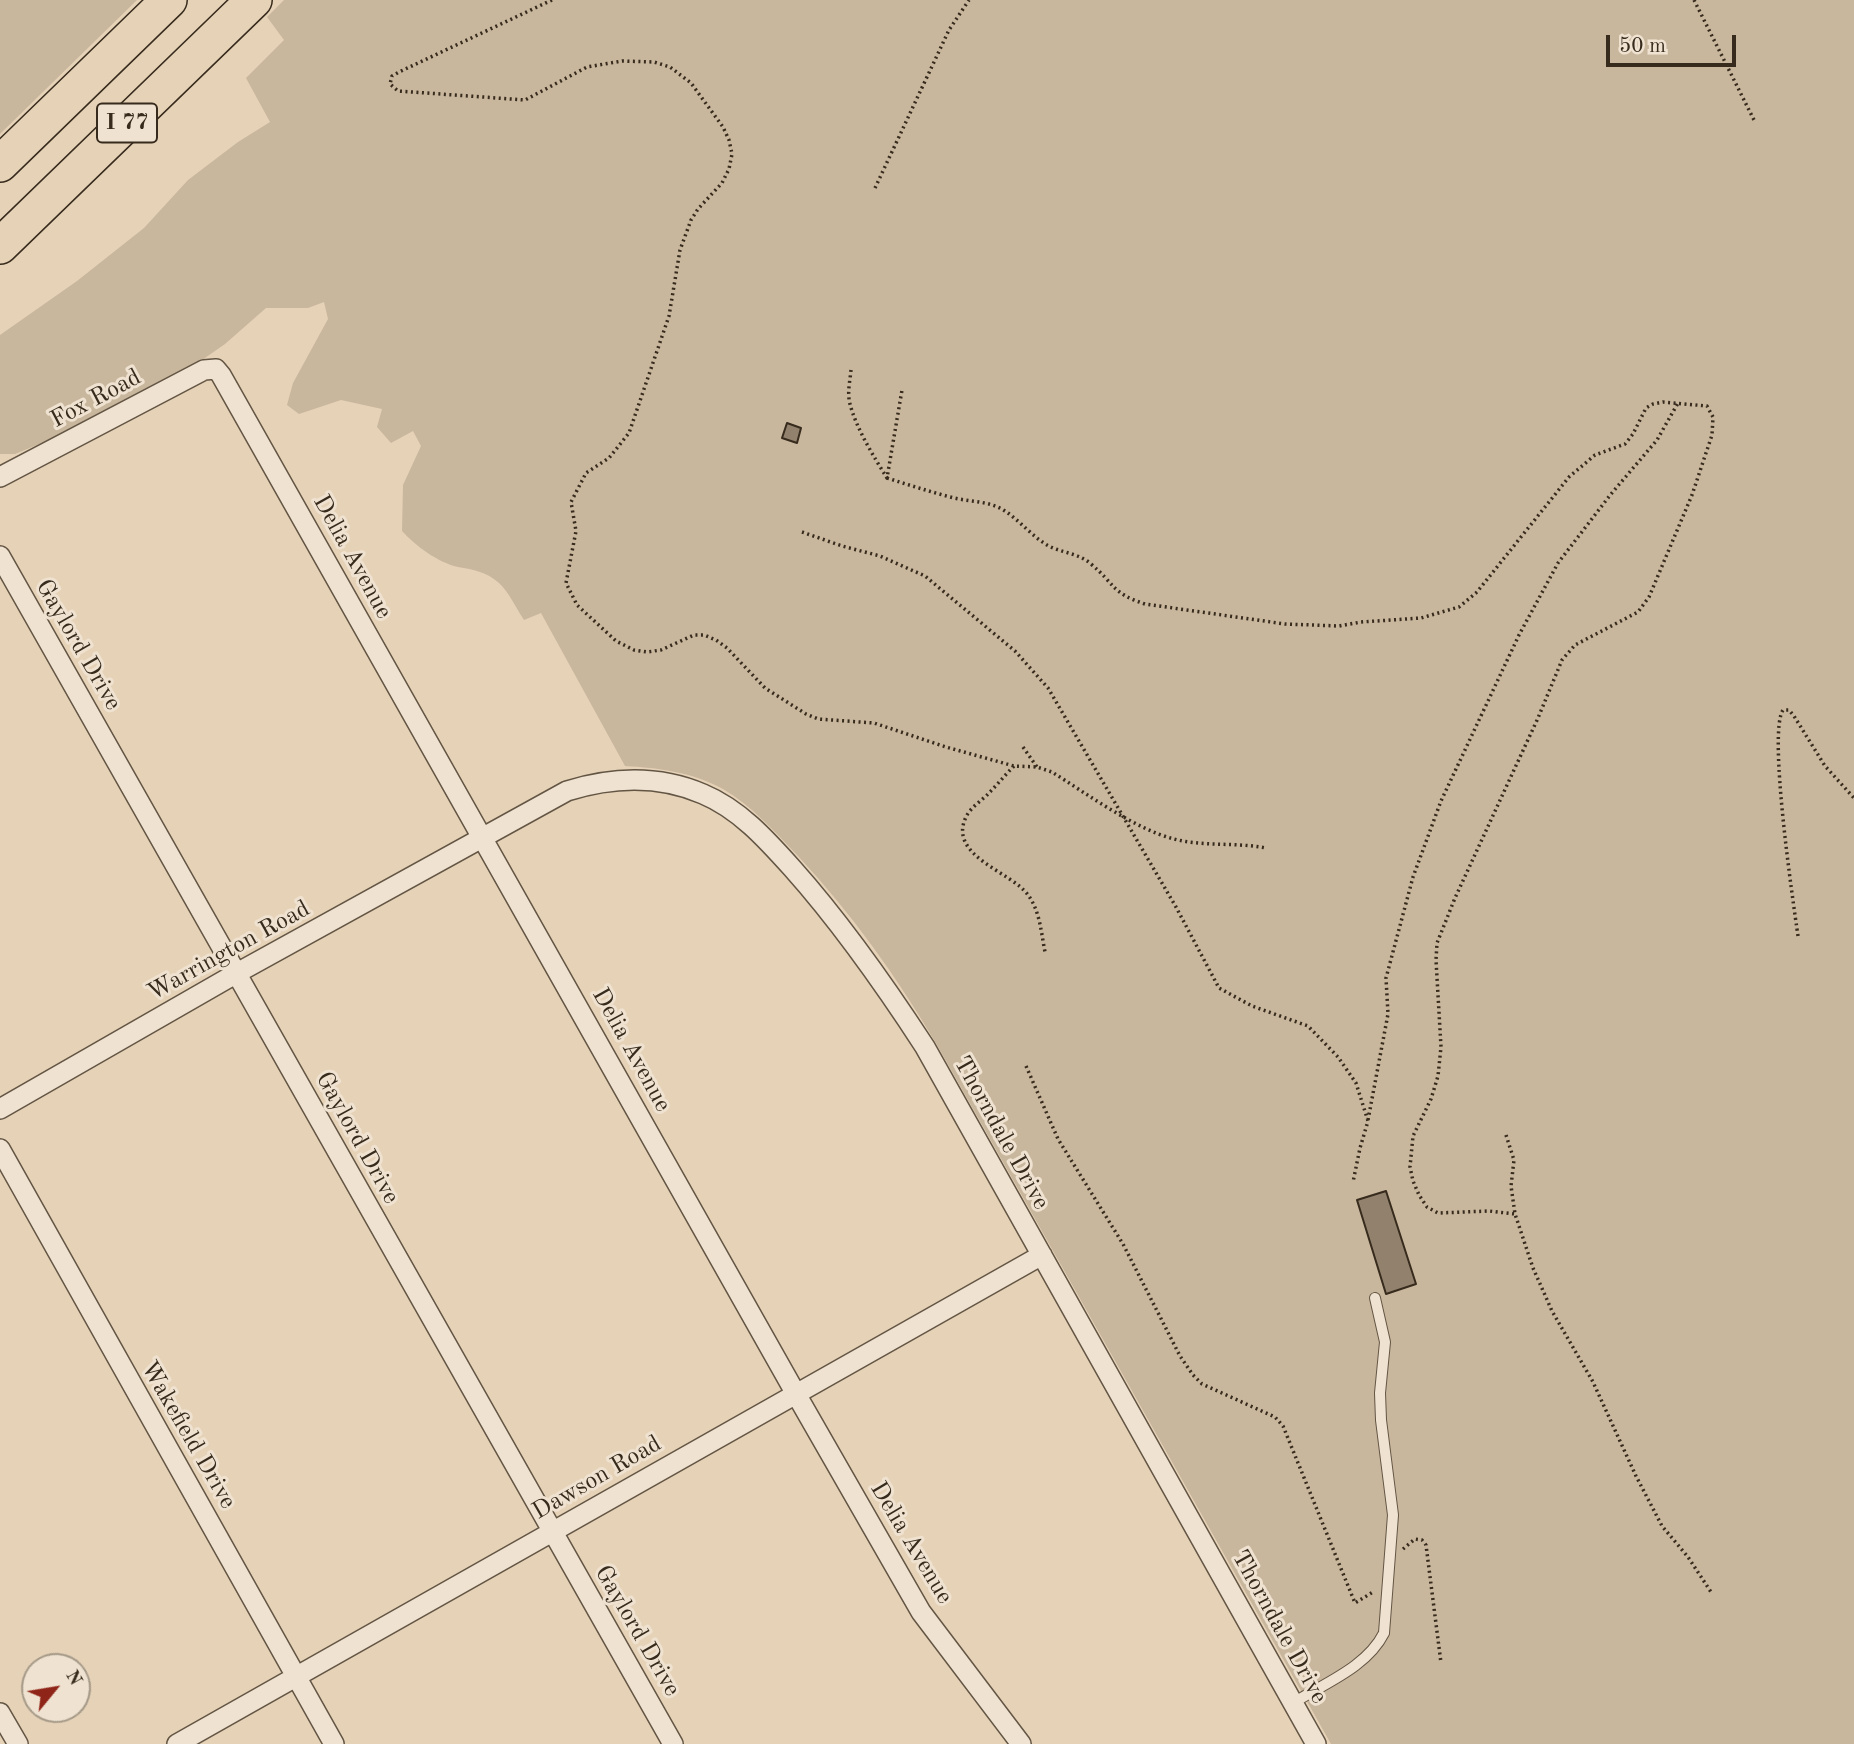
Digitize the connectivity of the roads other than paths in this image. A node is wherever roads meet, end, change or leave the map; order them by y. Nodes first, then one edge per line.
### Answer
1 (169, 0) edge
2 (254, 0) edge
3 (0, 164) edge
4 (0, 246) edge
5 (216, 369) joint
6 (0, 477) edge
7 (0, 556) edge
8 (483, 836) junction
9 (237, 973) junction
10 (0, 1109) edge
11 (0, 1149) edge
12 (1042, 1255) junction
13 (1375, 1298) dead end
14 (796, 1394) junction
15 (551, 1532) junction
16 (297, 1676) junction
17 (1293, 1703) junction
18 (0, 1713) edge
19 (18, 1744) edge
20 (177, 1744) edge
21 (334, 1744) edge
22 (673, 1744) edge
23 (1021, 1744) edge
24 (1316, 1744) edge

1 - 3 highway, I 77
2 - 4 highway, I 77
5 - 6 street, Fox Road
5 - 8 street, Delia Avenue
7 - 9 street, Gaylord Drive
8 - 9 street, Warrington Road
8 - 12 street, Thorndale Drive
8 - 14 street, Delia Avenue
9 - 10 street, Warrington Road
9 - 15 street, Gaylord Drive
11 - 16 street, Wakefield Drive
12 - 14 street, Dawson Road
12 - 17 street, Thorndale Drive
13 - 17 lane
14 - 15 street, Dawson Road
14 - 23 street, Delia Avenue
15 - 16 street, Dawson Road
15 - 22 street, Gaylord Drive
16 - 20 street, Dawson Road
16 - 21 street, Wakefield Drive
17 - 24 street, Thorndale Drive
18 - 19 street

